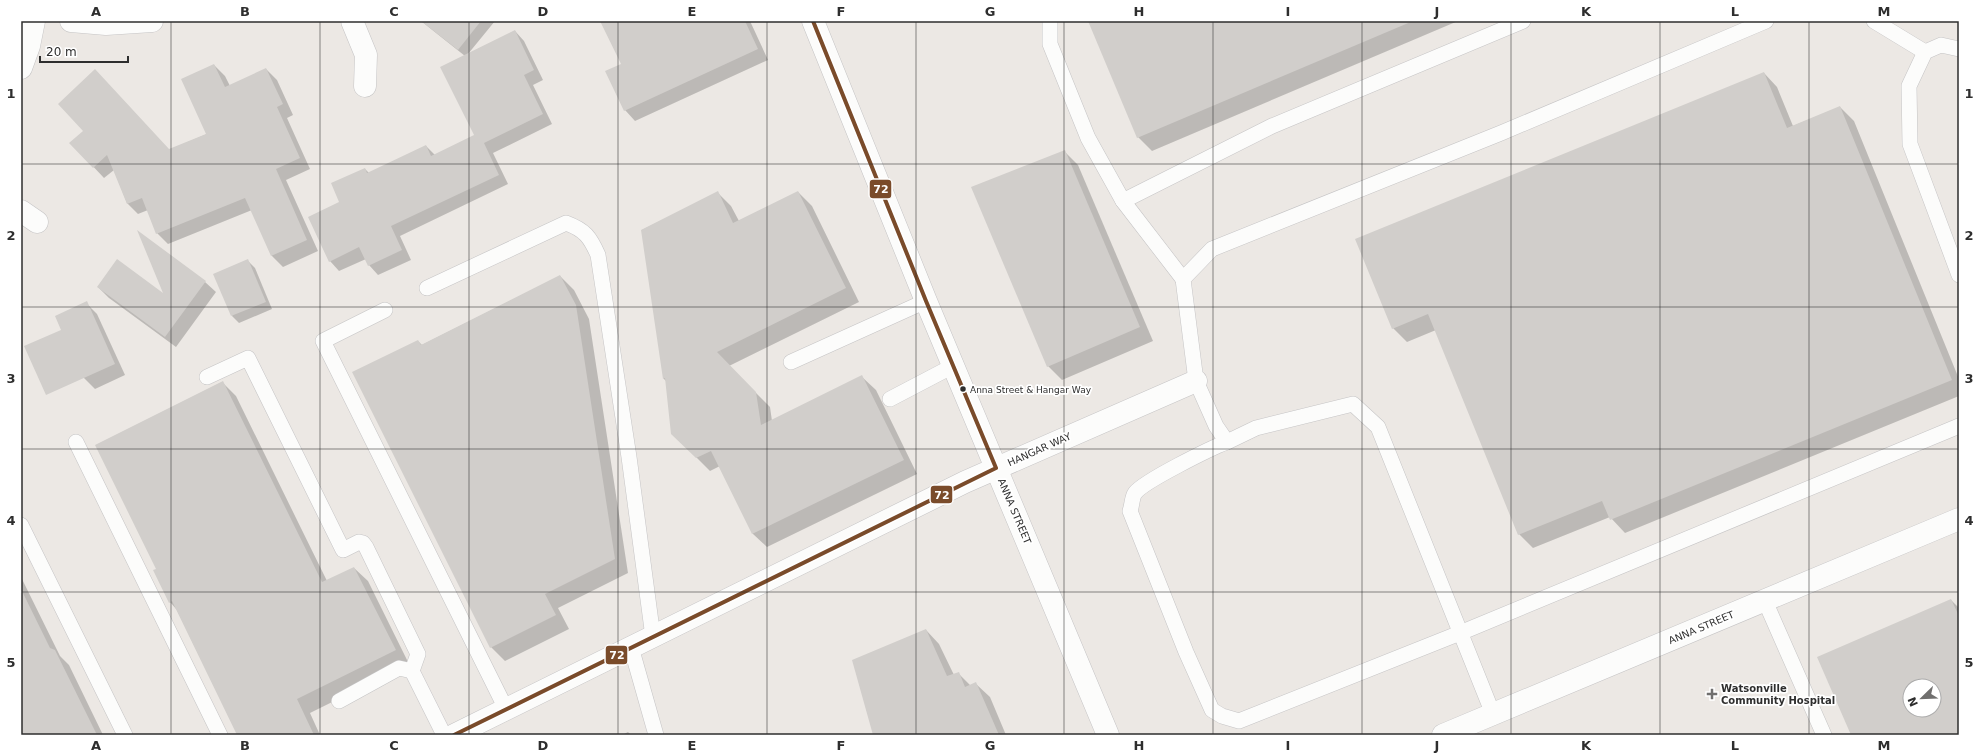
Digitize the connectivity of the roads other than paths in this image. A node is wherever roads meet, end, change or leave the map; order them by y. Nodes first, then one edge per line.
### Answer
1 (34, 21) edge
2 (71, 21) edge
3 (152, 21) edge
4 (352, 21) edge
5 (813, 21) edge
6 (1050, 21) edge
7 (1523, 21) edge
8 (1874, 21) edge
9 (1763, 22) edge
10 (1959, 49) edge
11 (1925, 52) junction
12 (21, 68) edge
13 (365, 86) dead end
14 (1123, 201) junction
15 (1959, 275) edge
16 (1183, 279) junction
17 (427, 288) dead end
18 (926, 301) junction
19 (385, 310) dead end
20 (791, 362) dead end
21 (953, 366) junction
22 (207, 377) dead end
23 (1196, 381) junction
24 (890, 398) dead end
25 (1959, 426) edge
26 (76, 442) dead end
27 (1227, 442) junction
28 (996, 468) junction
29 (1959, 519) edge
30 (21, 526) edge
31 (1765, 601) junction
32 (1460, 633) junction
33 (653, 637) junction
34 (631, 647) junction
35 (412, 671) junction
36 (339, 701) dead end
37 (506, 709) junction
38 (1493, 714) junction
39 (125, 735) edge
40 (220, 735) edge
41 (444, 735) edge
42 (454, 735) edge
43 (656, 735) edge
44 (1108, 735) edge
45 (1443, 735) edge
46 (1824, 735) edge

1 - 12 street
2 - 3 street
4 - 13 street
5 - 18 street, ANNA STREET
6 - 14 lane
7 - 14 lane
8 - 11 lane
9 - 16 lane
10 - 11 lane
11 - 15 lane
14 - 16 lane
16 - 23 lane
17 - 33 lane
18 - 20 lane
18 - 21 street, ANNA STREET
19 - 37 lane
21 - 24 lane
21 - 28 street, ANNA STREET
22 - 35 lane
23 - 27 lane
23 - 28 street, HANGAR WAY
25 - 32 lane
26 - 40 lane
27 - 32 lane
27 - 32 lane
28 - 33 street, HANGAR WAY
28 - 44 street, ANNA STREET
29 - 31 street, ANNA STREET
30 - 39 lane
31 - 38 street, ANNA STREET
31 - 46 lane
32 - 38 lane
33 - 34 street, HANGAR WAY
34 - 37 street, HANGAR WAY
34 - 43 lane
35 - 36 lane
35 - 41 lane
37 - 42 street, HANGAR WAY
38 - 45 street, ANNA STREET

